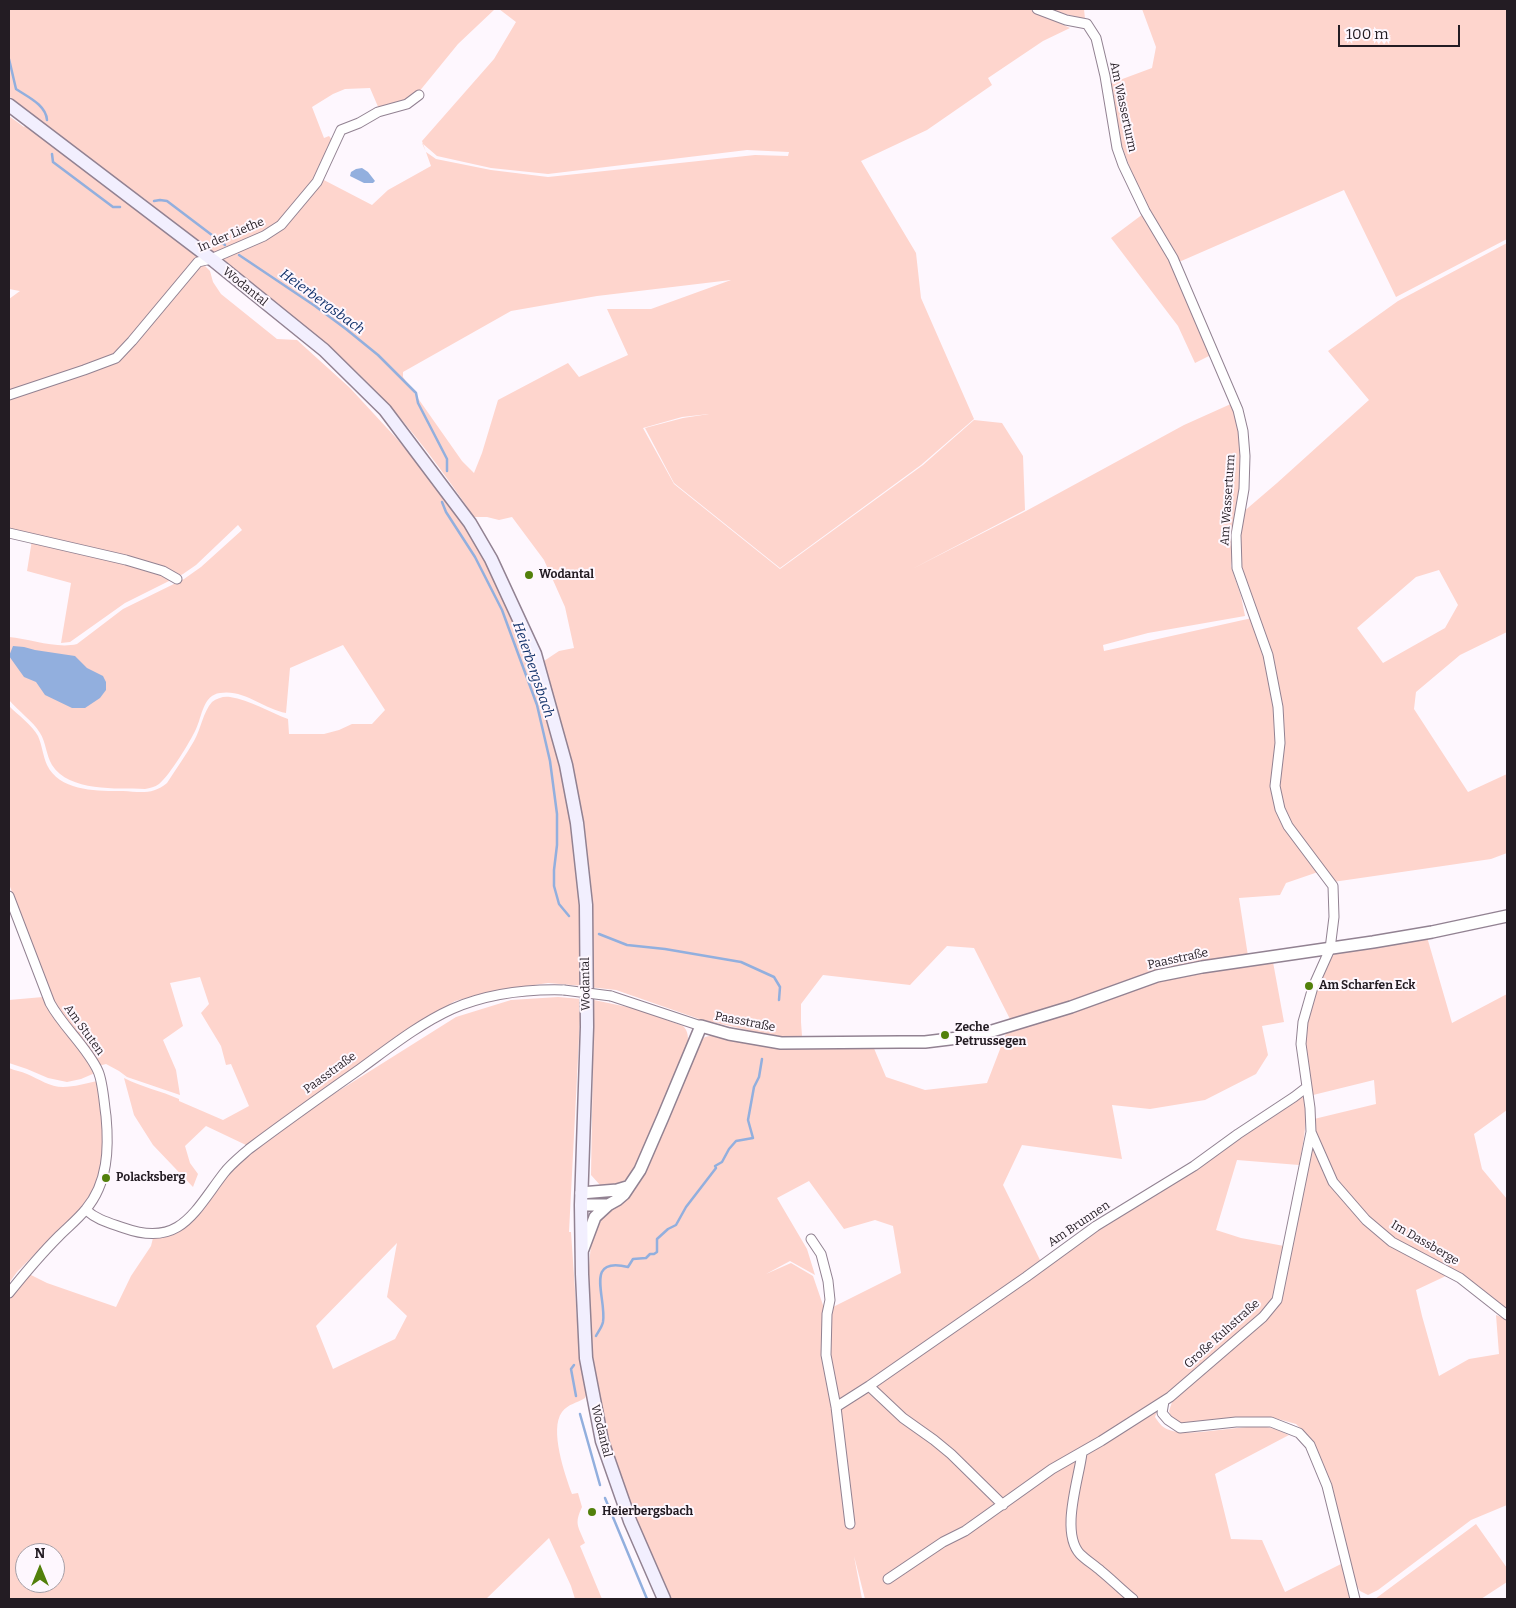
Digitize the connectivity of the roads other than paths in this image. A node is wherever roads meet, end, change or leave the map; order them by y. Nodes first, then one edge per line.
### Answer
1 (1037, 9) edge
2 (419, 95) dead end
3 (9, 105) edge
4 (211, 259) junction
5 (9, 395) edge
6 (9, 533) edge
7 (177, 579) dead end
8 (9, 896) edge
9 (1507, 916) edge
10 (1330, 949) junction
11 (700, 1026) junction
12 (1307, 1087) junction
13 (1310, 1132) junction
14 (627, 1187) junction
15 (581, 1199) junction
16 (608, 1205) junction
17 (86, 1210) junction
18 (811, 1239) dead end
19 (582, 1253) junction
20 (9, 1293) edge
21 (1507, 1316) edge
22 (869, 1386) junction
23 (1164, 1401) junction
24 (836, 1406) junction
25 (1082, 1453) junction
26 (1003, 1505) junction
27 (850, 1524) dead end
28 (888, 1579) dead end
29 (664, 1599) edge
30 (1132, 1599) edge
31 (1355, 1599) edge

1 - 10 street, Am Wasserturm
2 - 4 street, In der Liethe
3 - 4 main road, Wodantal
4 - 5 street, In der Liethe
4 - 15 main road, Wodantal
6 - 7 street
8 - 17 street, Am Stuten
9 - 10 street, Paasstraße
10 - 11 street, Paasstraße
10 - 12 street, Große Kuhstraße
11 - 14 street, Wodantal
11 - 17 street, Paasstraße, bridge
12 - 13 street, Große Kuhstraße
12 - 22 street, Am Brunnen
13 - 21 street, Im Dassberge
13 - 23 street, Große Kuhstraße
14 - 15 street
14 - 16 street, Wodantal
15 - 16 street
15 - 19 main road, Wodantal
16 - 19 street, Wodantal
17 - 20 street, Am Stuten
18 - 24 street
19 - 29 main road, Wodantal
22 - 24 street, Am Brunnen
22 - 26 street
23 - 25 street
23 - 31 street
24 - 27 street
25 - 26 street
25 - 30 street
26 - 28 street

